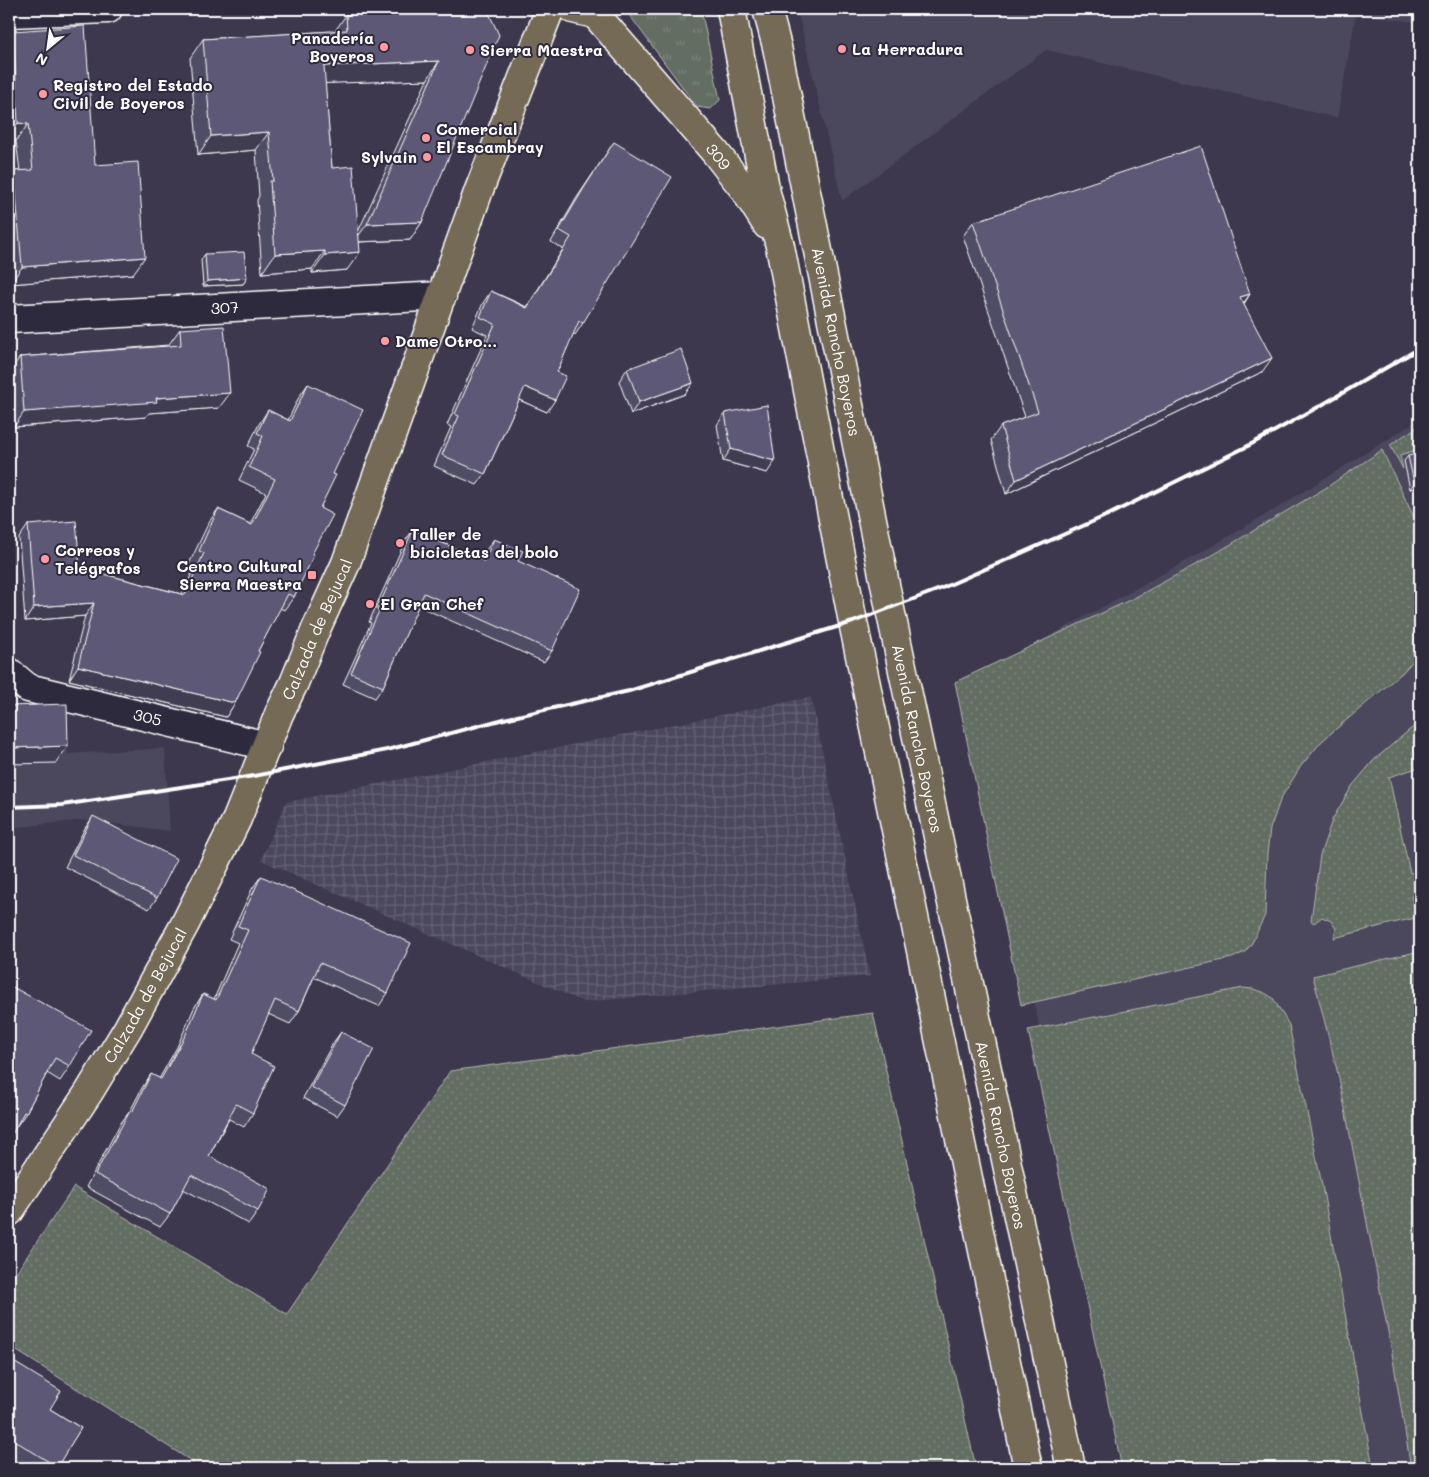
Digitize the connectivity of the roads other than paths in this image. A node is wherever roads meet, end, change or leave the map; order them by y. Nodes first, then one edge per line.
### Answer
1 (108, 9) edge
2 (550, 9) edge
3 (573, 9) edge
4 (731, 9) edge
5 (767, 9) edge
6 (9, 13) edge
7 (780, 246) junction
8 (442, 296) junction
9 (9, 319) edge
10 (835, 332) junction
11 (18, 680) edge
12 (267, 746) junction
13 (9, 1212) edge
14 (1028, 1468) edge
15 (1071, 1468) edge

1 - 6 street
2 - 8 main road, Calzada de Bejucal
3 - 7 main road, 309
4 - 7 main road
5 - 10 main road, Avenida Rancho Boyeros
7 - 10 main road, 309
7 - 14 main road
8 - 9 street, 307
8 - 12 main road, Calzada de Bejucal
10 - 15 main road, Avenida Rancho Boyeros
11 - 12 street, 305
12 - 13 main road, Calzada de Bejucal

